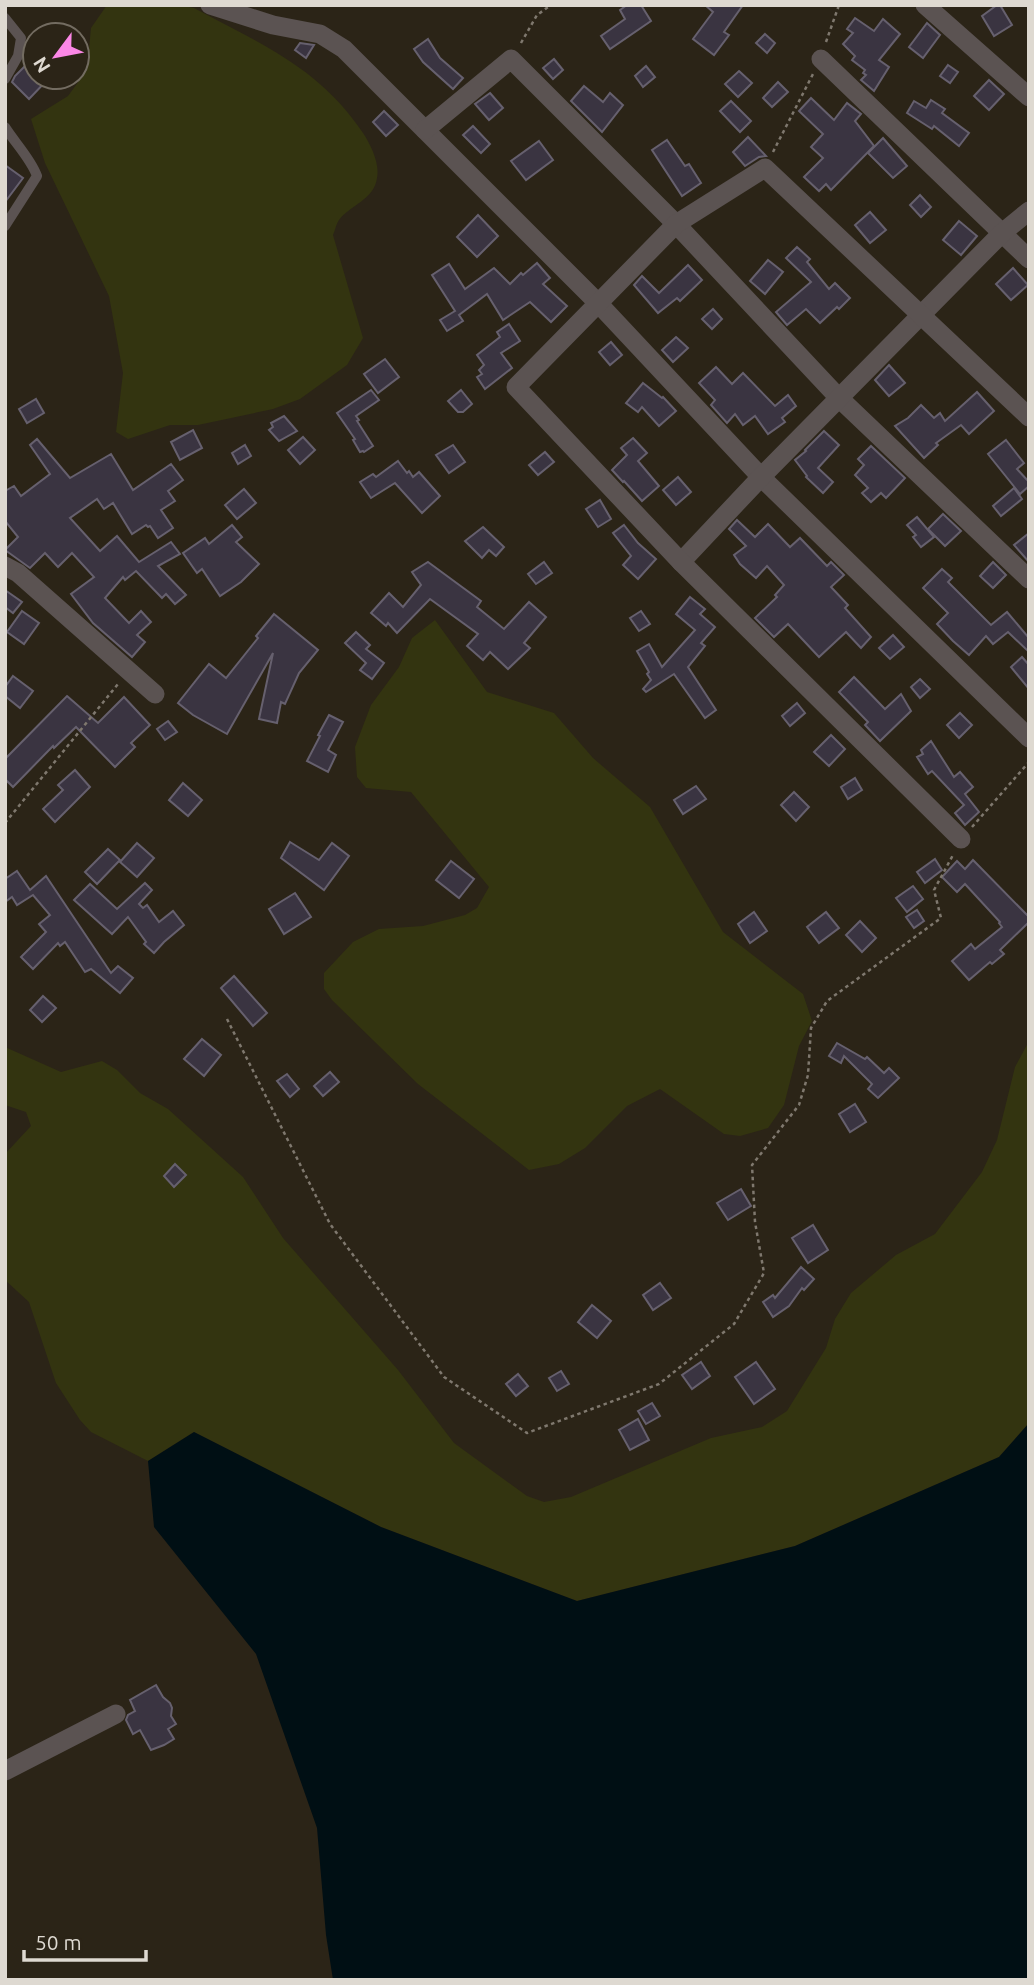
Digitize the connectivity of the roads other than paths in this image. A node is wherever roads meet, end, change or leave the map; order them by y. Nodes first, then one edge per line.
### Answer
1 (210, 5) edge
2 (925, 5) edge
3 (5, 18) edge
4 (821, 59) road end
5 (5, 79) edge
6 (1029, 97) edge
7 (5, 127) edge
8 (425, 130) junction
9 (1029, 211) edge
10 (676, 224) junction
11 (5, 226) edge
12 (1002, 233) junction
13 (1029, 259) edge
14 (598, 303) junction
15 (922, 316) junction
16 (839, 398) junction
17 (1029, 417) edge
18 (761, 477) junction
19 (681, 562) junction
20 (5, 566) edge
21 (1029, 579) edge
22 (155, 694) dead end
23 (1029, 738) edge
24 (961, 839) road end
25 (116, 1714) dead end
26 (5, 1771) edge

1 - 8 street
2 - 6 street
3 - 5 lane
4 - 12 street
7 - 11 lane
8 - 10 street
8 - 14 street
9 - 12 street
10 - 14 street
10 - 15 street
10 - 16 street
12 - 13 street
12 - 15 street
14 - 18 street
14 - 19 street
15 - 16 street
15 - 17 street
16 - 18 street
16 - 21 street
18 - 19 street
18 - 23 street
19 - 24 street
20 - 22 street
25 - 26 street

